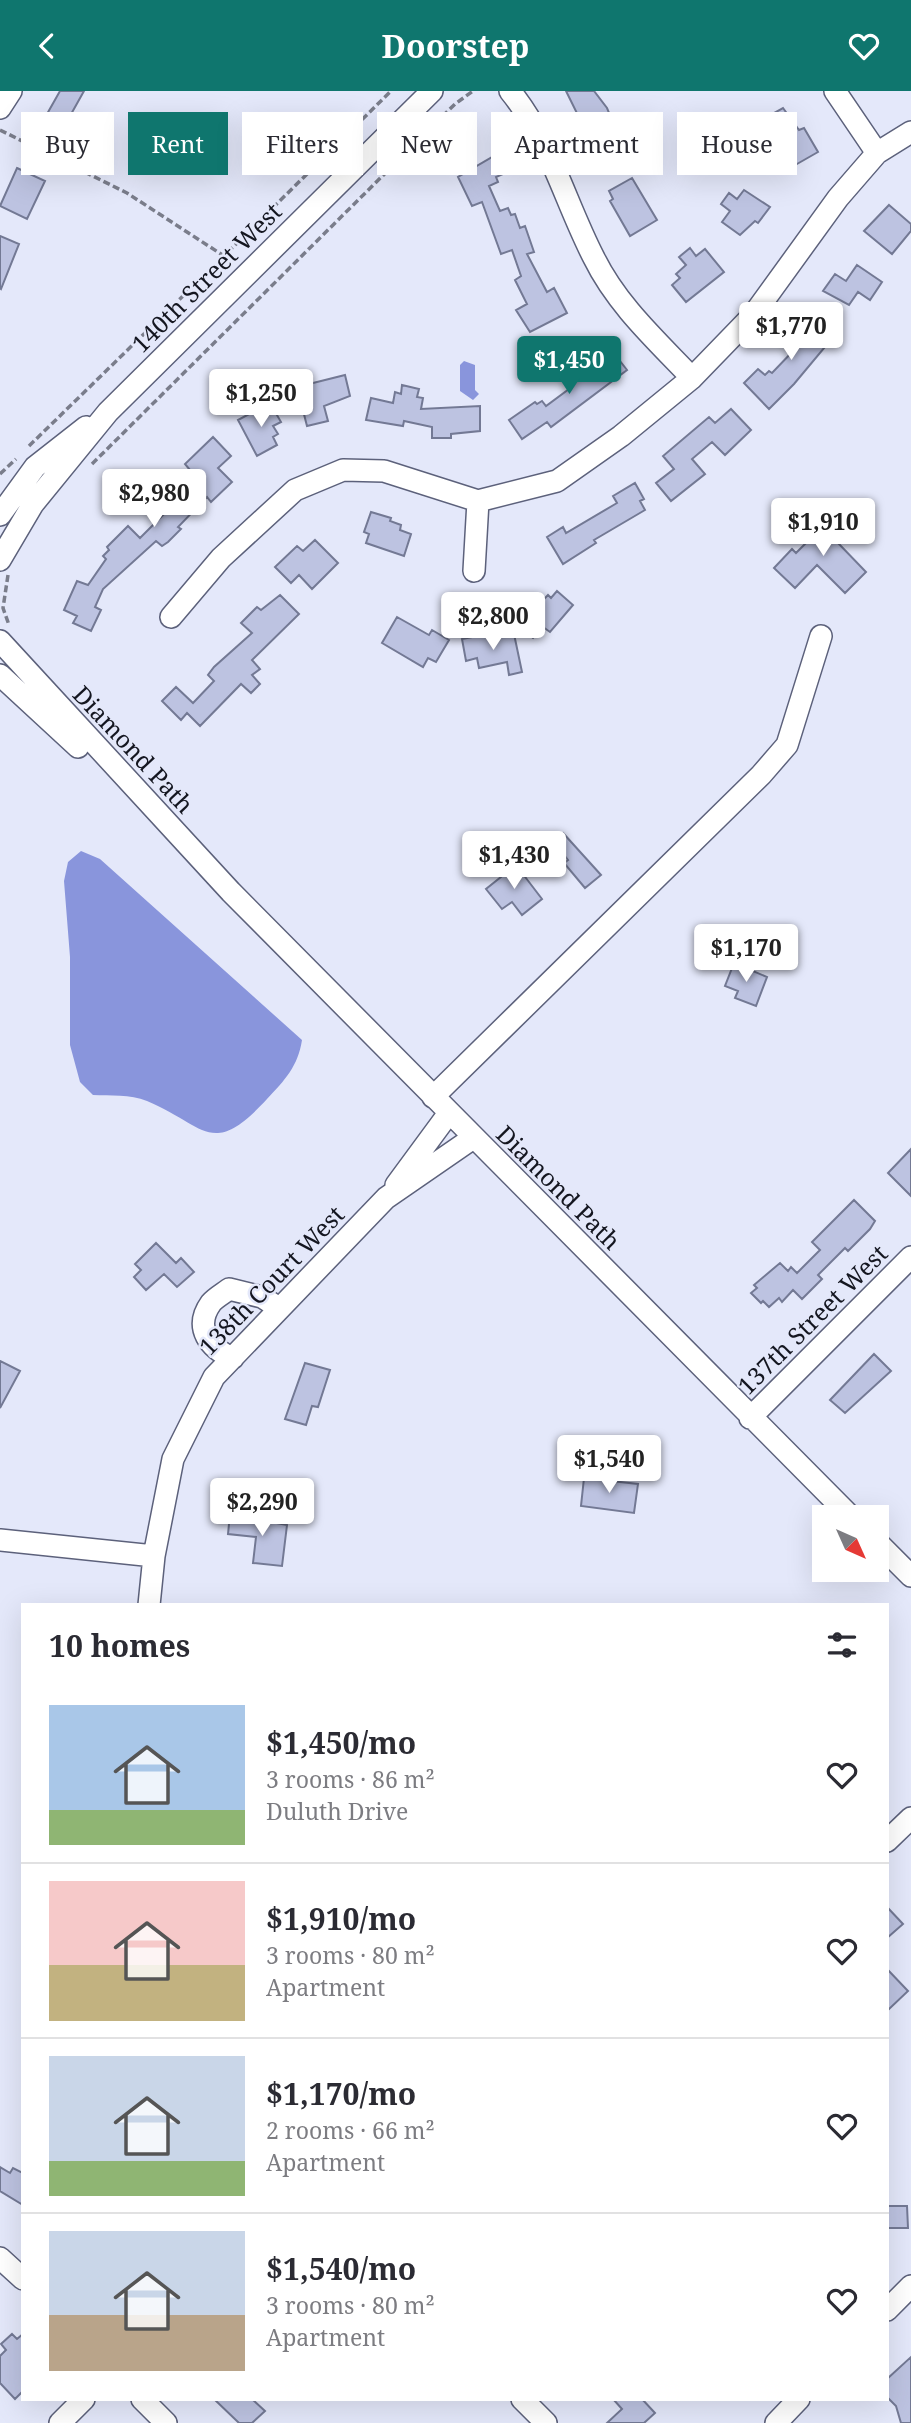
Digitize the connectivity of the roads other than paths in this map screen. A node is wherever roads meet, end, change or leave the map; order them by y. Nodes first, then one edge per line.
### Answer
1 (11, 91) edge
2 (432, 91) edge
3 (510, 91) edge
4 (835, 91) edge
5 (0, 108) edge
6 (911, 132) edge
7 (877, 153) junction
8 (692, 378) junction
9 (108, 412) junction
10 (478, 501) junction
11 (0, 515) edge
12 (6, 563) edge
13 (474, 571) dead end
14 (171, 617) dead end
15 (821, 636) dead end
16 (0, 641) edge
17 (0, 674) edge
18 (231, 892) junction
19 (433, 1097) junction
20 (449, 1113) junction
21 (473, 1138) junction
22 (386, 1198) junction
23 (911, 1257) edge
24 (279, 1308) junction
25 (233, 1357) junction
26 (750, 1417) junction
27 (839, 1505) edge
28 (0, 1540) edge
29 (889, 1554) edge
30 (154, 1556) junction
31 (911, 1576) edge
32 (149, 1603) edge
33 (911, 1818) edge
34 (889, 1840) edge
35 (0, 2258) edge
36 (21, 2277) edge
37 (911, 2286) edge
38 (889, 2308) edge
39 (82, 2401) edge
40 (144, 2401) edge
41 (524, 2401) edge
42 (797, 2401) edge
43 (60, 2423) edge
44 (166, 2423) edge
45 (546, 2423) edge
46 (776, 2423) edge

1 - 5 street
2 - 9 street, 140th Street West
3 - 8 street
4 - 7 street
6 - 7 street
7 - 8 street
8 - 10 street
9 - 11 street, 140th Street West
9 - 12 street, 140th Street West
10 - 13 street
10 - 14 street
15 - 19 street
16 - 18 street, Diamond Path
17 - 18 street, Diamond Path
18 - 19 street, Diamond Path
19 - 20 street, Diamond Path
20 - 21 street, Diamond Path
20 - 22 street, 138th Court West
21 - 22 street, 138th Court West
21 - 26 street, Diamond Path
22 - 24 street, 138th Court West
23 - 26 street, 137th Street West
24 - 25 street, 138th Court West
24 - 25 street
25 - 30 street, 138th Court West
26 - 27 street, Diamond Path
28 - 30 street
29 - 31 street
30 - 32 street, 138th Court West
33 - 34 street
35 - 36 street
37 - 38 street
39 - 43 street
40 - 44 street
41 - 45 street
42 - 46 street

